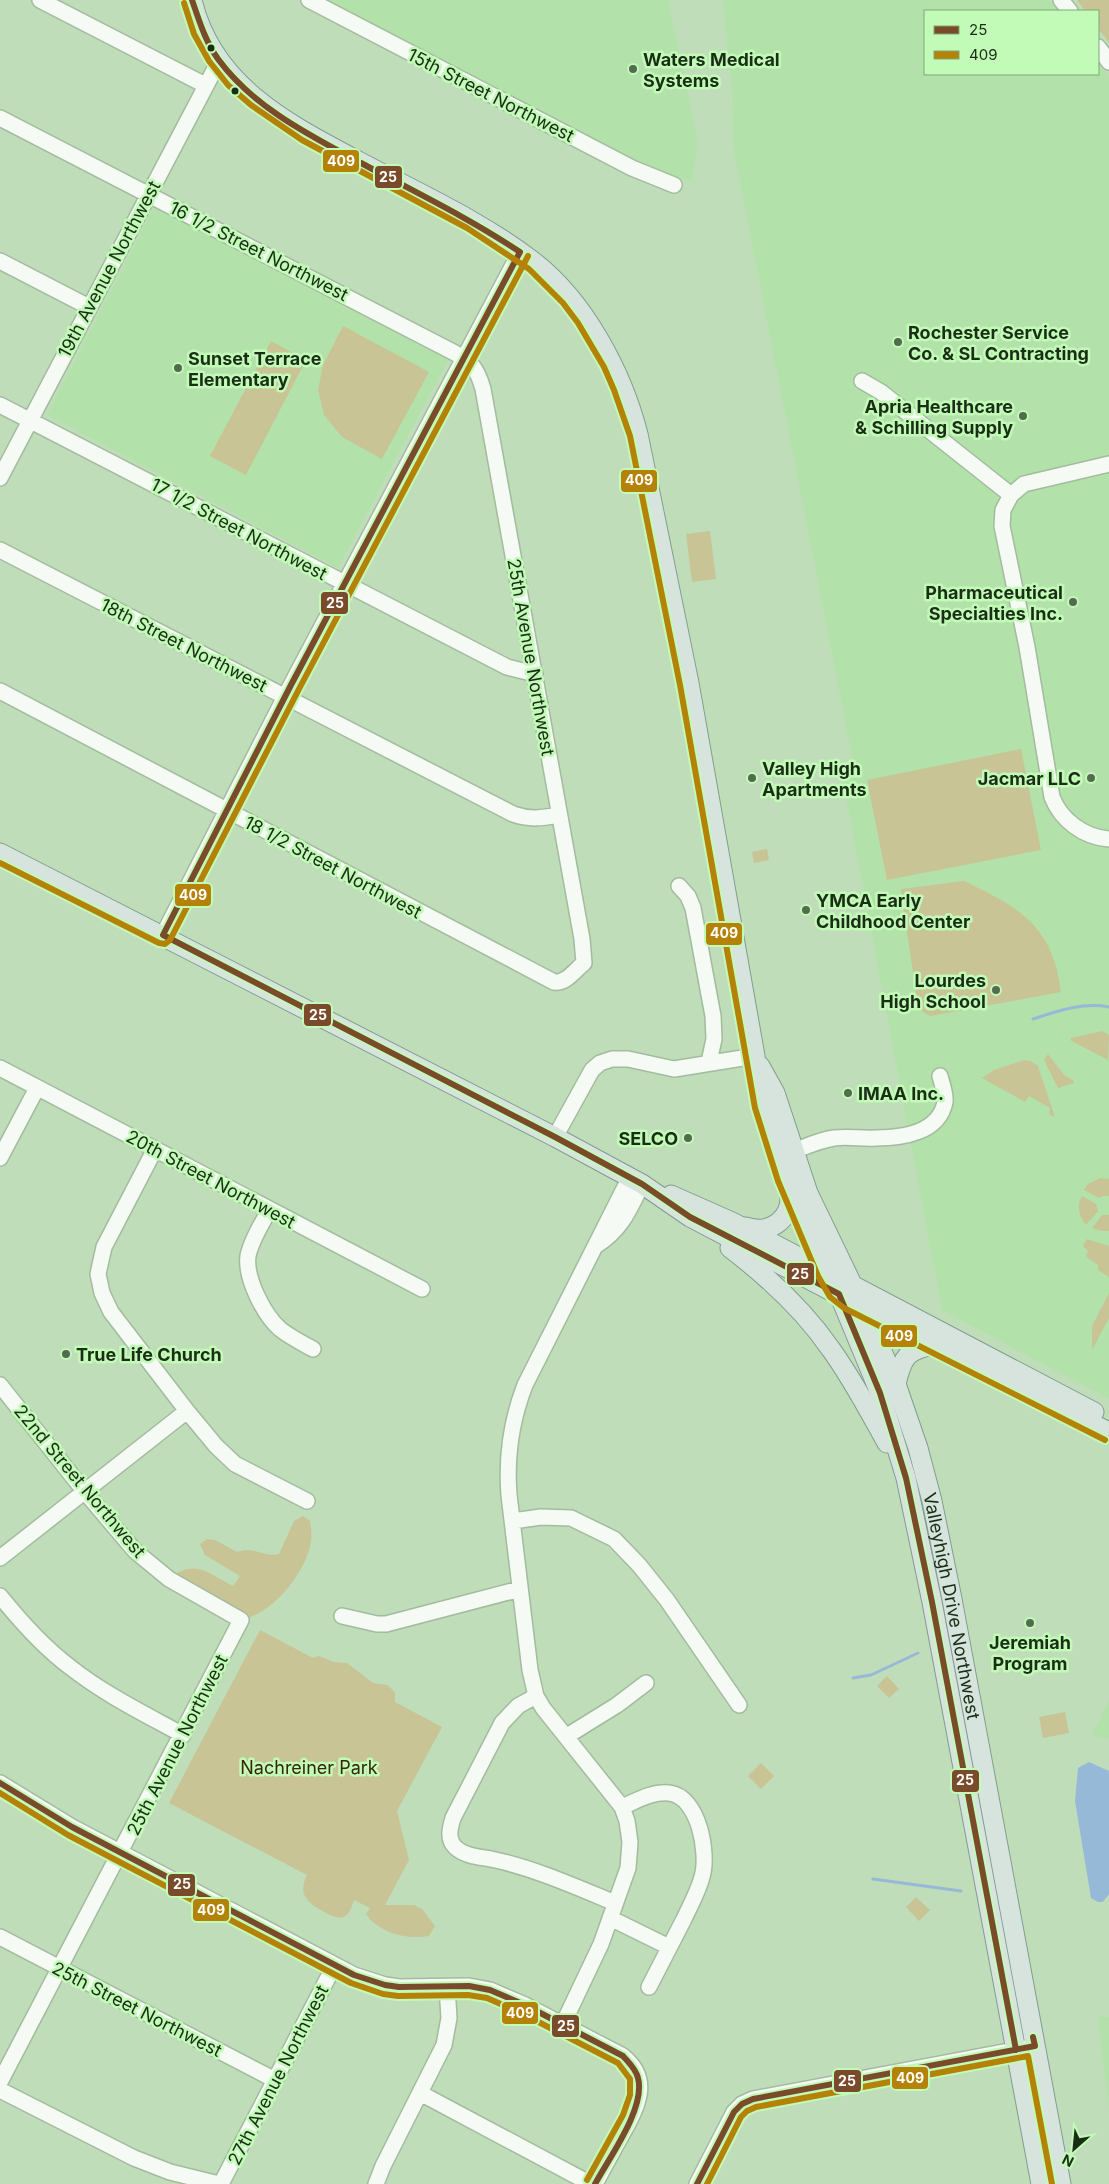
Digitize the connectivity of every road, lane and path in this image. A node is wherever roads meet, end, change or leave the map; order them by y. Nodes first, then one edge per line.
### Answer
1 (40, 0) edge
2 (192, 0) edge
3 (308, 0) edge
4 (1061, 0) edge
5 (1069, 10) edge
6 (1099, 48) edge
7 (219, 61) junction
8 (1109, 62) edge
9 (205, 85) junction
10 (0, 118) edge
11 (674, 185) dead end
12 (149, 194) junction
13 (520, 252) junction
14 (0, 261) edge
15 (89, 307) junction
16 (464, 358) junction
17 (862, 381) dead end
18 (0, 405) edge
19 (31, 420) junction
20 (1109, 464) edge
21 (0, 478) edge
22 (1011, 495) junction
23 (0, 550) edge
24 (344, 584) junction
25 (535, 674) junction
26 (0, 691) edge
27 (285, 696) junction
28 (227, 811) junction
29 (559, 815) junction
30 (1109, 840) edge
31 (0, 841) edge
32 (0, 853) edge
33 (679, 886) dead end
34 (164, 935) junction
35 (584, 963) joint
36 (755, 1056) junction
37 (710, 1062) junction
38 (0, 1068) edge
39 (940, 1076) dead end
40 (37, 1088) junction
41 (555, 1137) junction
42 (154, 1149) junction
43 (794, 1151) junction
44 (0, 1158) edge
45 (636, 1181) junction
46 (788, 1185) junction
47 (269, 1210) junction
48 (690, 1217) junction
49 (732, 1222) junction
50 (827, 1272) junction
51 (422, 1289) dead end
52 (845, 1289) junction
53 (864, 1308) junction
54 (934, 1345) junction
55 (313, 1349) dead end
56 (896, 1384) junction
57 (0, 1385) edge
58 (187, 1411) junction
59 (1109, 1420) edge
60 (1109, 1432) edge
61 (906, 1478) junction
62 (85, 1492) junction
63 (307, 1501) dead end
64 (513, 1521) junction
65 (0, 1558) edge
66 (520, 1589) junction
67 (0, 1596) edge
68 (342, 1616) dead end
69 (241, 1620) joint
70 (646, 1683) dead end
71 (536, 1696) junction
72 (739, 1705) dead end
73 (183, 1735) junction
74 (567, 1736) junction
75 (0, 1783) edge
76 (622, 1807) junction
77 (121, 1853) junction
78 (615, 1903) junction
79 (610, 1918) junction
80 (0, 1937) edge
81 (669, 1947) junction
82 (334, 1966) junction
83 (58, 1969) junction
84 (446, 1987) junction
85 (649, 1987) dead end
86 (563, 2024) junction
87 (1035, 2046) junction
88 (1016, 2050) junction
89 (275, 2080) junction
90 (0, 2082) edge
91 (0, 2090) edge
92 (420, 2094) junction
93 (220, 2184) edge
94 (376, 2184) edge
95 (590, 2184) edge
96 (595, 2184) edge
97 (697, 2184) edge
98 (1040, 2184) edge
99 (1060, 2184) edge

1 - 9 street
2 - 7 main road, Valleyhigh Drive Northwest
3 - 11 street, 15th Street Northwest
4 - 5 street
6 - 8 street
7 - 9 street, 19th Avenue Northwest
7 - 13 main road, Valleyhigh Drive Northwest
9 - 12 street, 19th Avenue Northwest
10 - 12 street, 16 1/2 Street Northwest
12 - 15 street, 19th Avenue Northwest
12 - 16 street, 16 1/2 Street Northwest
13 - 16 street
13 - 36 main road, Valleyhigh Drive Northwest
14 - 15 street
15 - 19 street, 19th Avenue Northwest
16 - 24 street
16 - 25 street, 25th Avenue Northwest
17 - 22 street
18 - 19 street, 17 1/2 Street Northwest
19 - 21 street, 19th Avenue Northwest
19 - 24 street, 17 1/2 Street Northwest
20 - 22 street
22 - 30 street
23 - 27 street, 18th Street Northwest
24 - 25 street, 17 1/2 Street Northwest
24 - 27 street
25 - 29 street, 25th Avenue Northwest
26 - 28 street, 18 1/2 Street Northwest
27 - 28 street
27 - 29 street, 18th Street Northwest
28 - 34 street
28 - 35 street, 18 1/2 Street Northwest
29 - 35 street, 25th Avenue Northwest
31 - 34 main road
32 - 34 main road
33 - 37 street
34 - 41 main road
36 - 37 street
36 - 43 main road, Valleyhigh Drive Northwest
36 - 46 main road, Valleyhigh Drive Northwest
37 - 41 street
38 - 40 street, 20th Street Northwest
39 - 43 street
40 - 42 street, 20th Street Northwest
40 - 44 street
41 - 45 main road
42 - 47 street, 20th Street Northwest
42 - 58 street
43 - 52 main road, Valleyhigh Drive Northwest
45 - 48 main road
45 - 49 main road
45 - 64 street
46 - 49 main road
46 - 50 main road, Valleyhigh Drive Northwest
47 - 51 street, 20th Street Northwest
47 - 55 street
48 - 52 main road
48 - 61 main road
49 - 50 main road
50 - 52 main road, Valleyhigh Drive Northwest
52 - 53 main road
52 - 59 main road
52 - 61 main road, Valleyhigh Drive Northwest
53 - 54 main road
53 - 56 main road, Valleyhigh Drive Northwest
54 - 56 main road
54 - 60 main road
56 - 87 main road, Valleyhigh Drive Northwest
57 - 62 street, 22nd Street Northwest
58 - 62 street
58 - 63 street
61 - 88 main road, Valleyhigh Drive Northwest
62 - 65 street
62 - 69 street, 22nd Street Northwest
64 - 66 street
64 - 72 street
66 - 68 street
66 - 71 street
67 - 73 street
69 - 73 street, 25th Avenue Northwest
70 - 74 street
71 - 74 street
71 - 78 street
73 - 77 street, 25th Avenue Northwest
74 - 76 street
75 - 77 street
76 - 78 street
76 - 81 street
77 - 82 street
77 - 83 street, 25th Avenue Northwest
78 - 79 street
79 - 81 street
79 - 86 street
80 - 83 street, 25th Street Northwest
81 - 85 street
82 - 84 street
82 - 89 street, 27th Avenue Northwest
83 - 89 street, 25th Street Northwest
83 - 90 street, 25th Avenue Northwest
84 - 86 street
84 - 92 street
86 - 96 street
87 - 88 street
87 - 99 main road, Valleyhigh Drive Northwest
88 - 97 street
88 - 98 main road, Valleyhigh Drive Northwest
89 - 93 street, 27th Avenue Northwest
91 - 93 street
92 - 94 street
92 - 95 street

